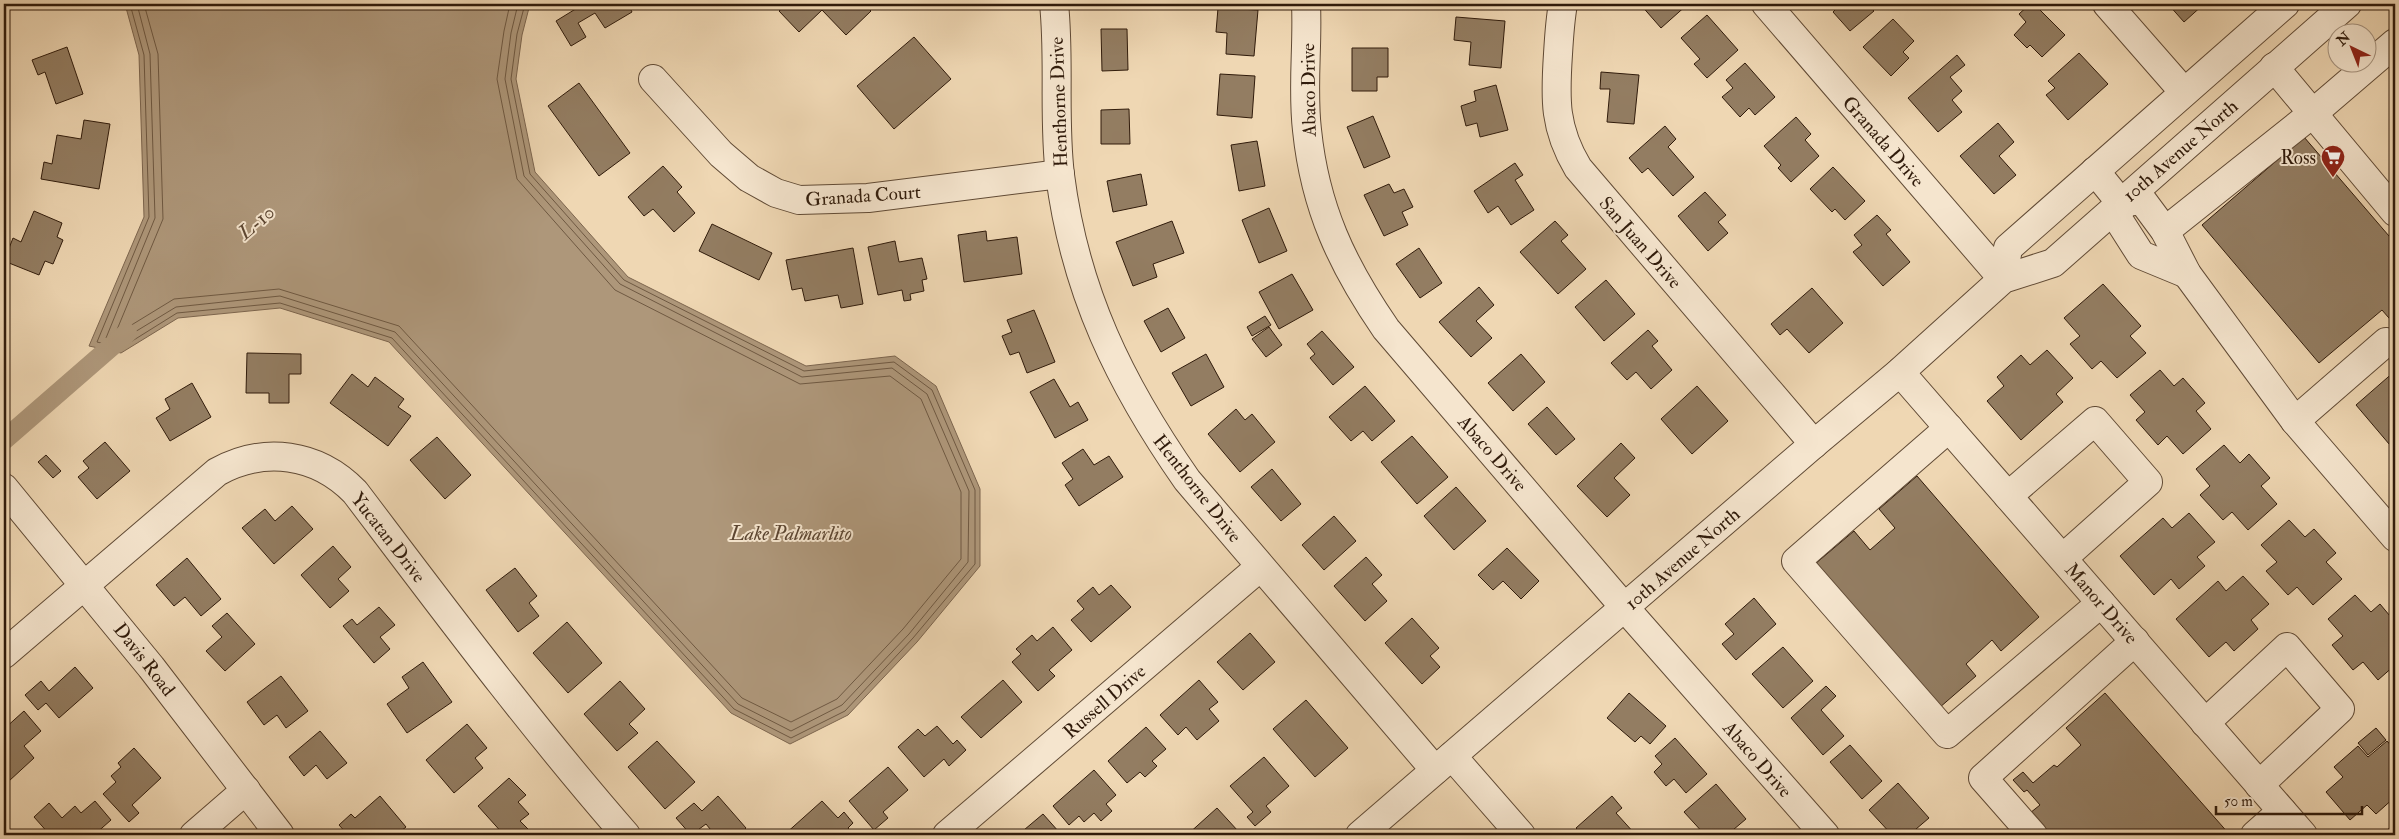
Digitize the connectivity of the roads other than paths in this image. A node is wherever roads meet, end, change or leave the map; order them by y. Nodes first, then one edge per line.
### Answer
1 (1054, 4) edge
2 (1306, 4) edge
3 (1563, 4) edge
4 (1766, 4) edge
5 (2107, 4) edge
6 (2285, 4) edge
7 (2347, 4) edge
8 (2395, 44) edge
9 (2274, 67) junction
10 (653, 79) dead end
11 (2184, 92) junction
12 (2312, 114) junction
13 (2095, 171) junction
14 (1060, 174) junction
15 (2121, 202) junction
16 (2395, 212) edge
17 (2165, 231) junction
18 (2187, 274) junction
19 (2003, 279) junction
20 (2386, 342) dead end
21 (1900, 372) junction
22 (2295, 421) junction
23 (1949, 428) junction
24 (1814, 444) junction
25 (4, 488) edge
26 (2008, 496) junction
27 (2395, 537) edge
28 (2063, 558) junction
29 (1260, 567) junction
30 (85, 584) junction
31 (2101, 603) junction
32 (1625, 608) junction
33 (2135, 641) junction
34 (4, 654) edge
35 (2205, 722) junction
36 (1444, 763) junction
37 (2259, 785) junction
38 (246, 790) junction
39 (2282, 812) junction
40 (194, 835) edge
41 (280, 835) edge
42 (626, 835) edge
43 (947, 835) edge
44 (1360, 835) edge
45 (1522, 835) edge
46 (1826, 835) edge
47 (2033, 835) edge
48 (2255, 835) edge
49 (2303, 835) edge

1 - 14 street, Henthorne Drive
2 - 32 street, Abaco Drive
3 - 24 street, San Juan Drive
4 - 19 street, Granada Drive
5 - 11 street
6 - 11 street
7 - 9 street, 10th Avenue North
8 - 12 street
9 - 12 street
9 - 15 street, 10th Avenue North
10 - 14 street, Granada Court
11 - 13 street
12 - 16 street
12 - 17 street
13 - 15 street
13 - 19 street
14 - 29 street, Henthorne Drive
15 - 17 street
15 - 18 street
15 - 19 street, 10th Avenue North
17 - 18 street
18 - 22 street
19 - 21 street, 10th Avenue North
20 - 22 street
21 - 23 street, Manor Drive
21 - 24 street, 10th Avenue North
22 - 27 street
23 - 26 street, Manor Drive
23 - 31 street
24 - 32 street, 10th Avenue North
25 - 30 street, Davis Road
26 - 28 street, Manor Drive
26 - 28 street
28 - 31 street, Manor Drive
29 - 36 street, Henthorne Drive
29 - 43 street, Russell Drive
30 - 34 street, Yucatan Drive
30 - 38 street, Davis Road
30 - 42 street, Yucatan Drive
31 - 33 street, Manor Drive
32 - 36 street, 10th Avenue North
32 - 46 street, Abaco Drive
33 - 35 street, Manor Drive
33 - 47 street
35 - 37 street, Manor Drive
35 - 37 street
36 - 44 street, 10th Avenue North
36 - 45 street, Henthorne Drive
37 - 39 street, Manor Drive
38 - 40 street
38 - 41 street, Davis Road
39 - 48 street
39 - 49 street, Manor Drive

